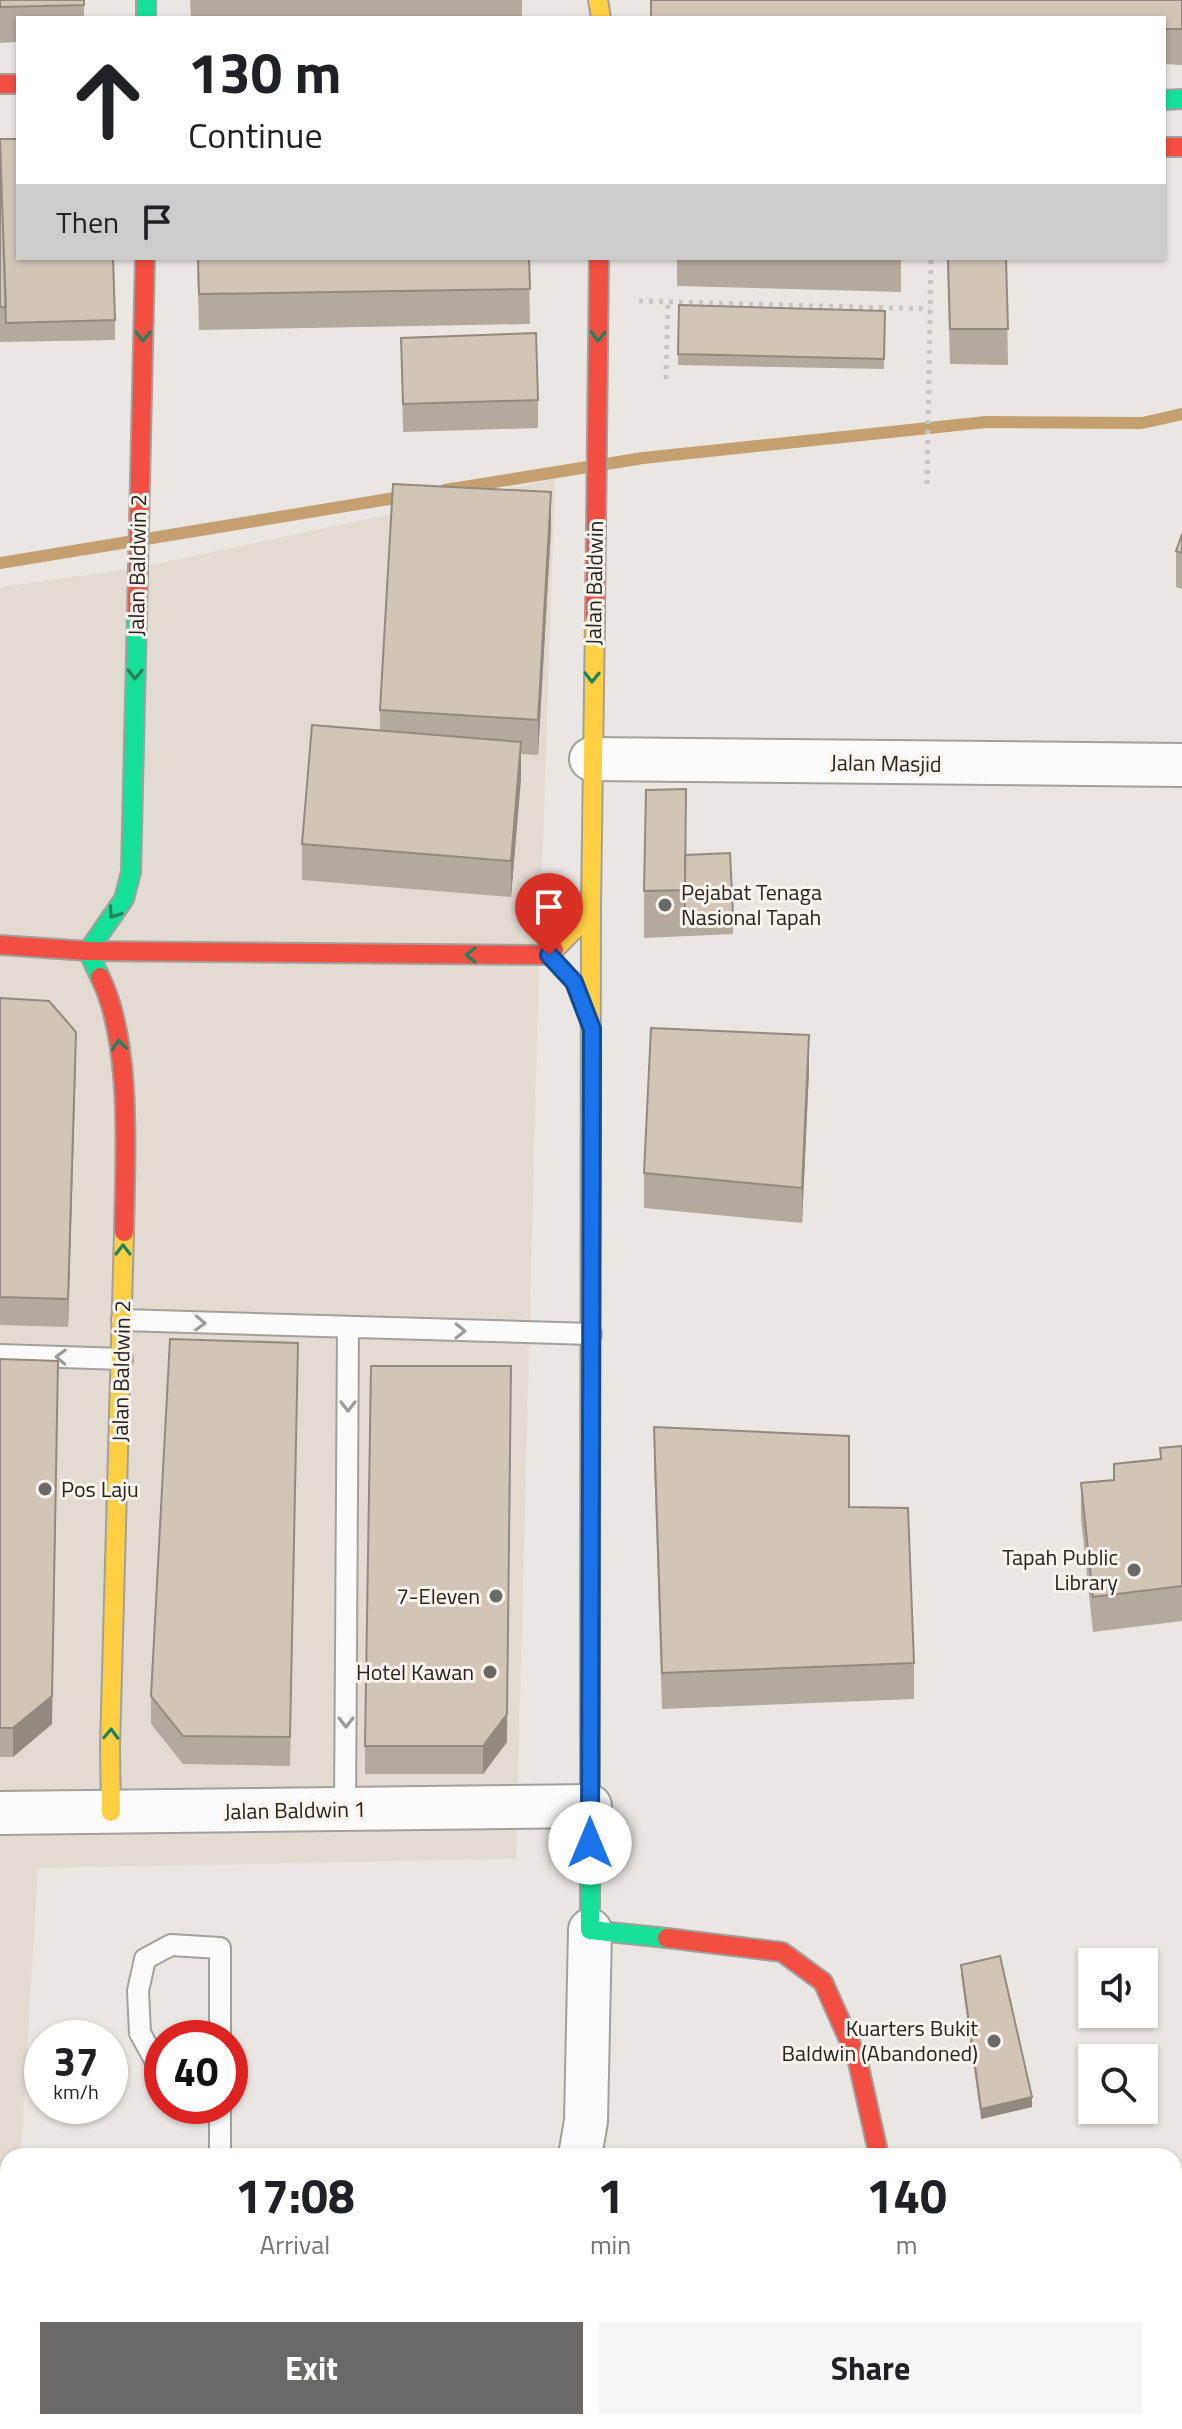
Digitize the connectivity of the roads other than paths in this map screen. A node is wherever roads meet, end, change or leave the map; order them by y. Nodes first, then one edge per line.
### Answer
1 (145, 260) edge
2 (599, 260) edge
3 (591, 759) junction
4 (1182, 765) edge
5 (591, 907) junction
6 (0, 945) edge
7 (88, 951) junction
8 (574, 982) dead end
9 (592, 1029) junction
10 (122, 1320) junction
11 (348, 1328) junction
12 (591, 1334) junction
13 (0, 1355) edge
14 (122, 1359) junction
15 (345, 1810) junction
16 (590, 1810) junction
17 (111, 1812) junction
18 (0, 1813) edge
19 (590, 1930) junction
20 (220, 2020) edge
21 (144, 2040) edge
22 (220, 2124) edge
23 (220, 2148) edge
24 (581, 2148) edge
25 (877, 2148) edge

1 -> 7 main road, Jalan Baldwin 2
2 -> 3 main road, Jalan Baldwin
3 - 4 street, Jalan Masjid
3 - 5 main road, Jalan Baldwin
5 -> 7 main road
5 - 9 main road, Jalan Baldwin
6 - 7 main road
10 -> 7 main road, Jalan Baldwin 2
8 - 9 main road
9 - 12 main road
10 -> 11 lane
10 - 14 main road, Jalan Baldwin 2
11 -> 12 lane
11 -> 15 lane
12 - 16 main road
14 -> 13 lane
17 -> 14 main road, Jalan Baldwin 2
15 - 16 street, Jalan Baldwin 1
15 - 17 street, Jalan Baldwin 1
16 - 19 main road
17 - 18 street, Jalan Baldwin 1
19 - 24 street
19 - 25 main road
20 - 21 lane
22 - 23 lane

